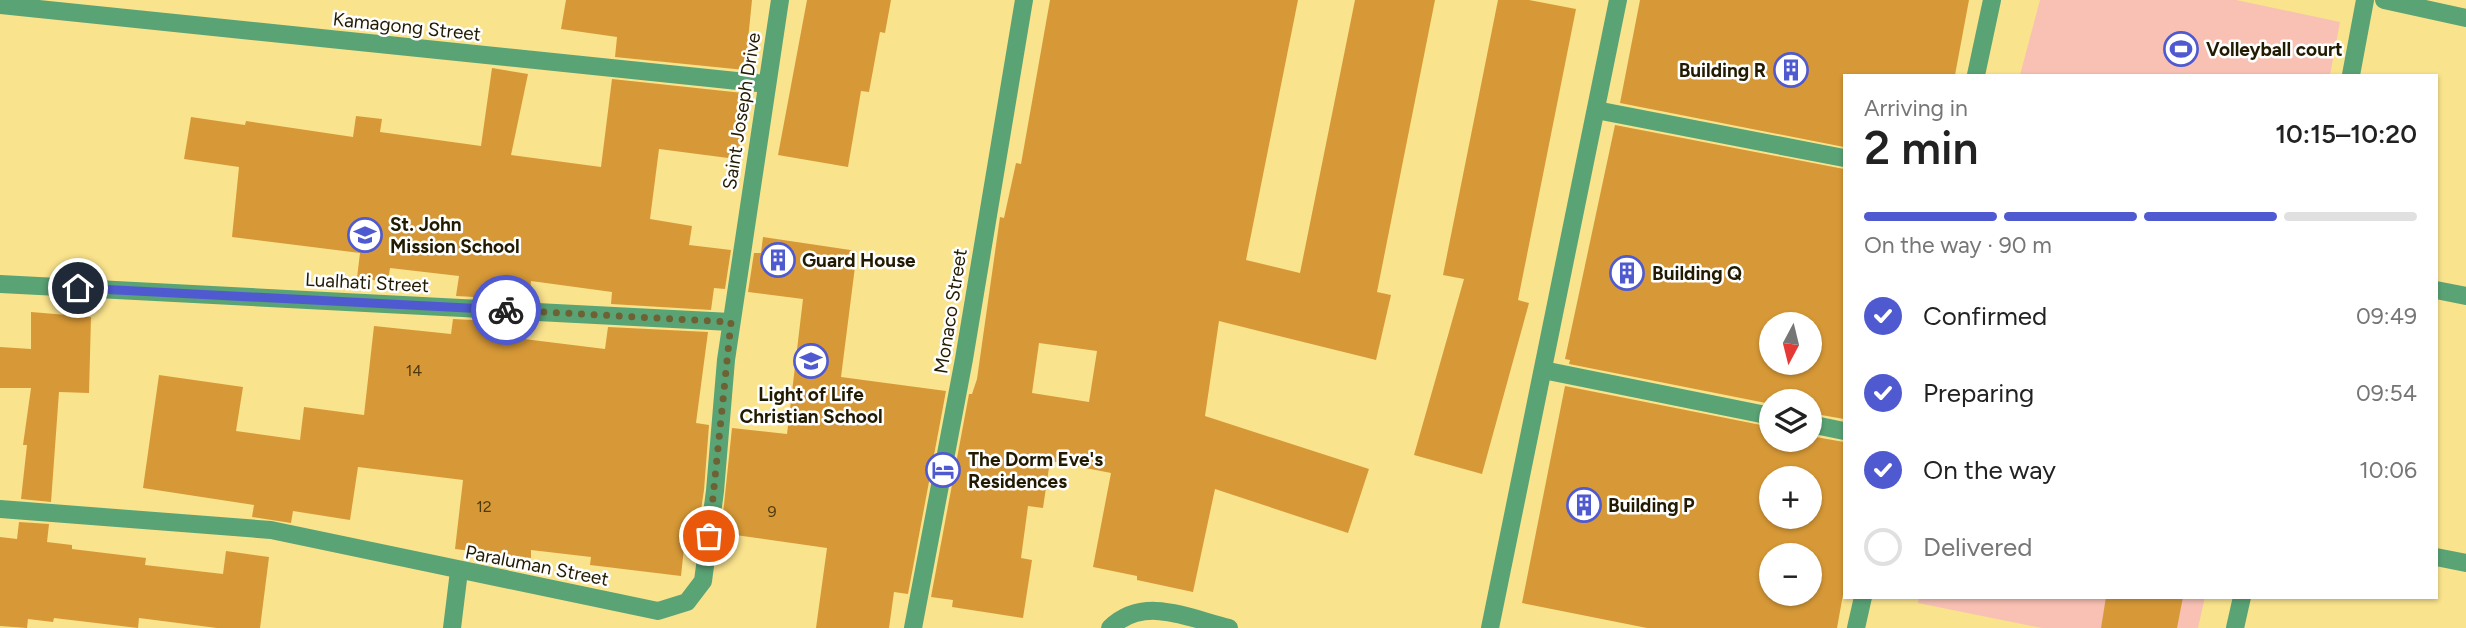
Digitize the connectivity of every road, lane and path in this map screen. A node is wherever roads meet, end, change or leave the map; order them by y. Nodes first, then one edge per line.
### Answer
1 (780, 0) edge
2 (1024, 0) edge
3 (1618, 0) edge
4 (1992, 0) edge
5 (2365, 0) edge
6 (2384, 0) edge
7 (0, 5) edge
8 (102, 8) edge
9 (2466, 18) edge
10 (1976, 74) edge
11 (2351, 74) edge
12 (767, 84) junction
13 (1596, 110) junction
14 (1843, 158) edge
15 (743, 229) joint
16 (0, 284) edge
17 (2438, 290) edge
18 (2466, 296) edge
19 (731, 322) junction
20 (1543, 370) junction
21 (1759, 414) edge
22 (1822, 426) edge
23 (1843, 431) edge
24 (0, 509) edge
25 (2438, 557) edge
26 (2466, 563) edge
27 (459, 570) junction
28 (1863, 599) edge
29 (2242, 599) edge
30 (1495, 627) edge
31 (452, 628) edge
32 (913, 628) edge
33 (1110, 628) edge
34 (1229, 628) edge
35 (1856, 628) edge
36 (2235, 628) edge

1 - 12 street, Saint Joseph Drive
2 - 32 street, Monaco Street
3 - 13 street
4 - 10 street
5 - 11 street
6 - 9 street
7 - 8 street, Kamagong Street
8 - 12 street, Kamagong Street
12 - 15 street, Saint Joseph Drive
13 - 14 street
13 - 20 street
15 - 19 street, Paraluman Street
16 - 19 street, Lualhati Street
17 - 18 street
19 - 27 street, Paraluman Street
20 - 21 street
20 - 30 street
22 - 23 street
24 - 27 street, Paraluman Street
25 - 26 street
27 - 31 street
28 - 35 street
29 - 36 street
33 - 34 street

